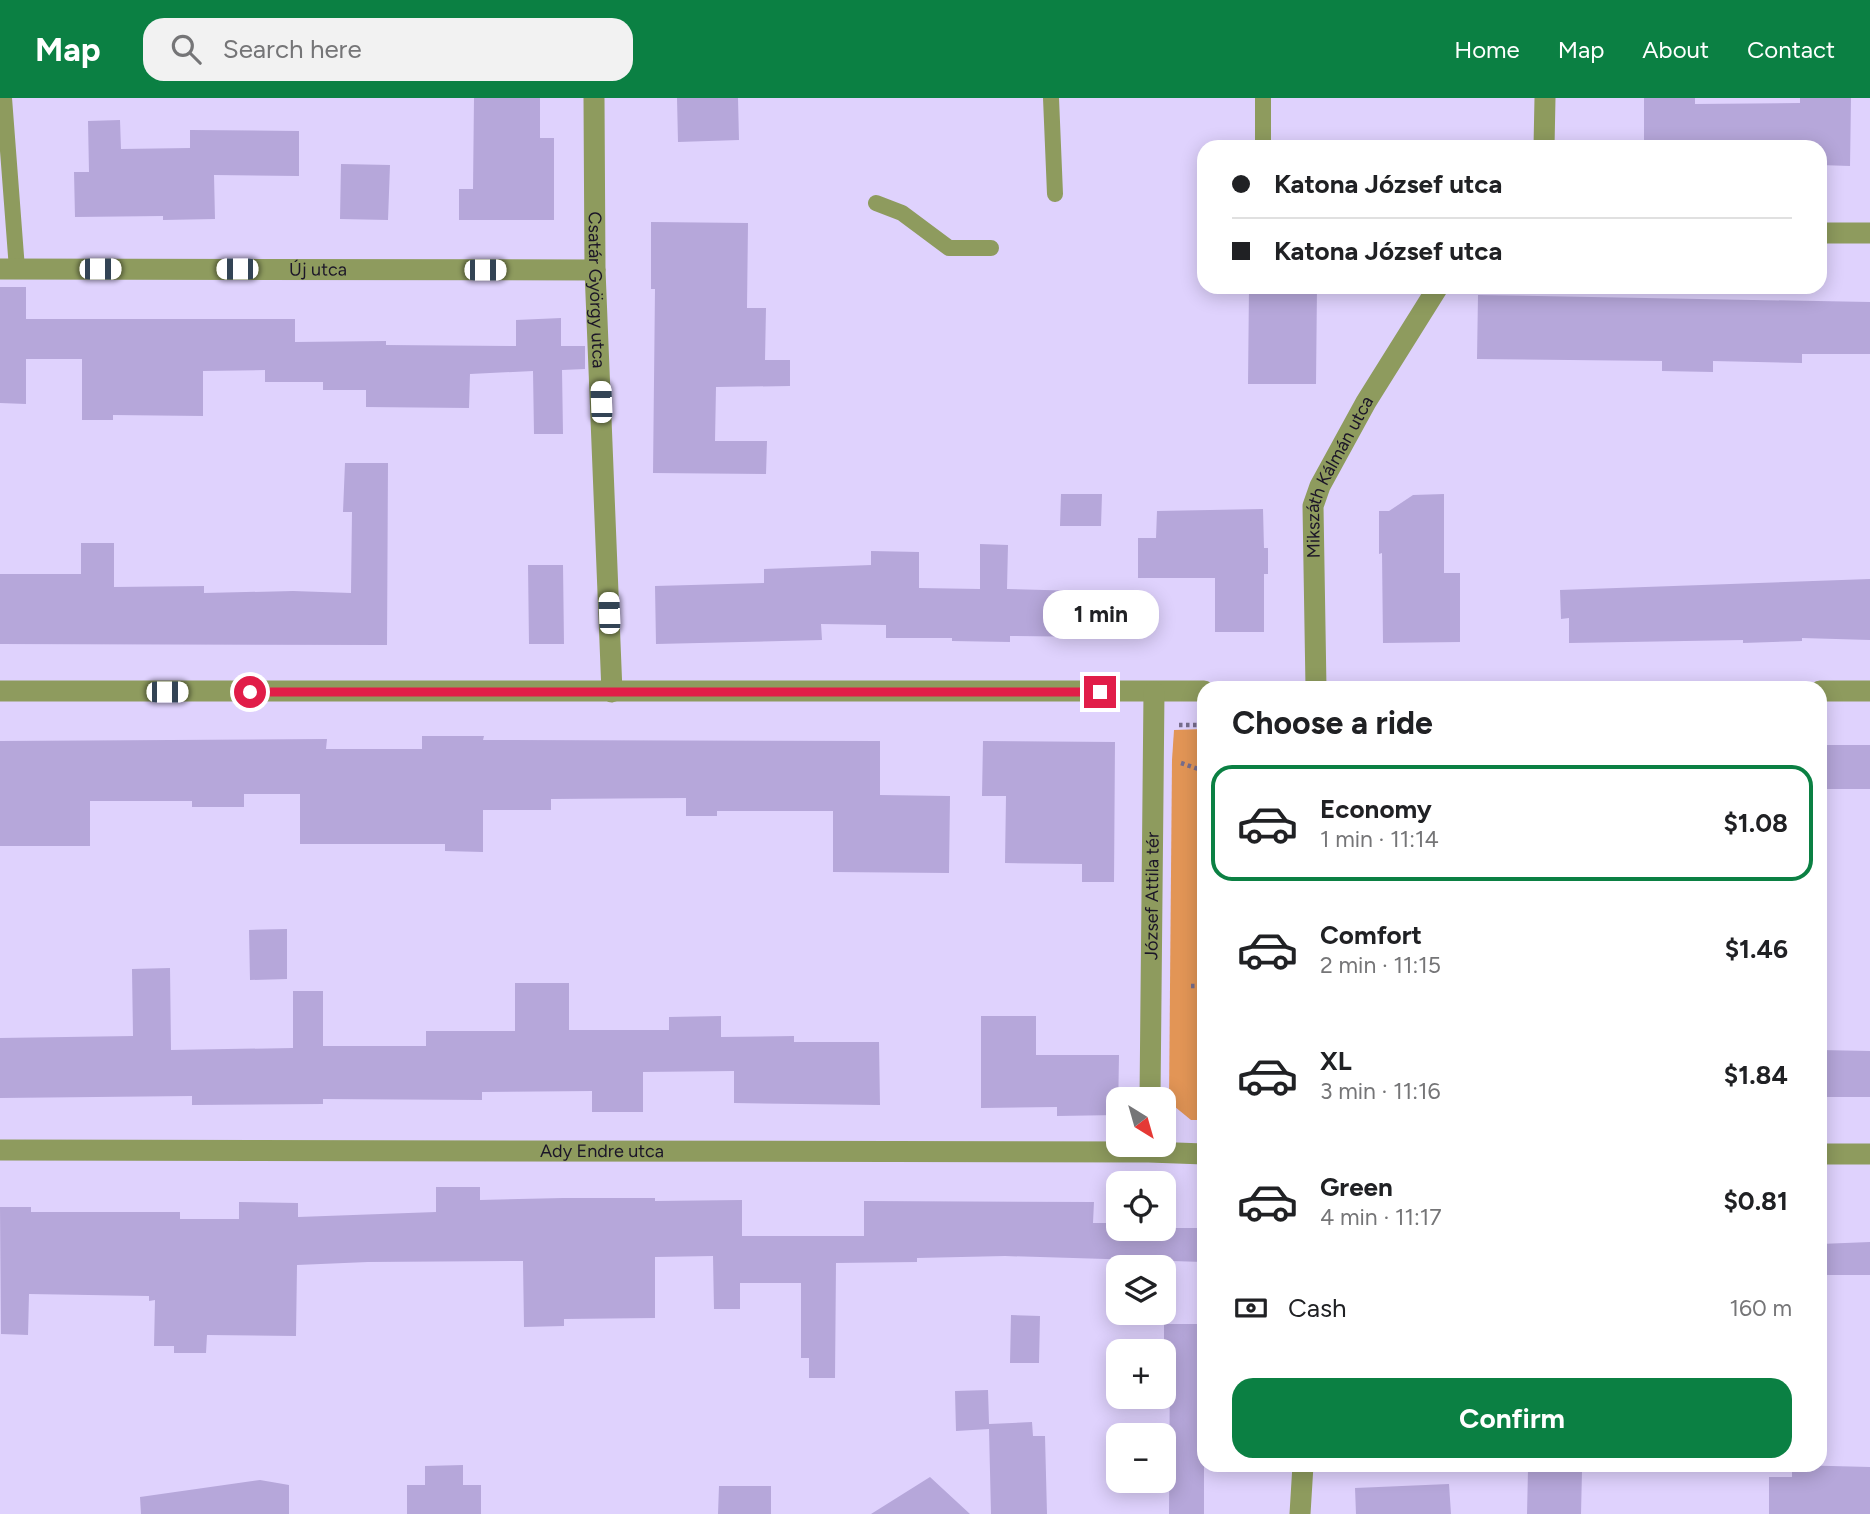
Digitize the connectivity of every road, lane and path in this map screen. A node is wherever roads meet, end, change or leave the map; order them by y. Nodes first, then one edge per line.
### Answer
1 (4, 98) edge
2 (594, 98) edge
3 (1051, 98) edge
4 (1264, 98) edge
5 (1545, 98) edge
6 (1263, 140) edge
7 (1544, 140) edge
8 (6, 183) edge
9 (1055, 194) dead end
10 (876, 203) dead end
11 (1827, 233) edge
12 (1870, 233) edge
13 (991, 248) dead end
14 (8, 269) edge
15 (595, 270) junction
16 (1434, 294) edge
17 (1316, 681) edge
18 (0, 691) edge
19 (1197, 691) edge
20 (1827, 691) edge
21 (1870, 691) edge
22 (612, 692) junction
23 (1154, 692) junction
24 (1191, 986) dead end
25 (1197, 986) edge
26 (1150, 1087) edge
27 (1106, 1148) edge
28 (0, 1150) edge
29 (1176, 1151) edge
30 (1197, 1153) edge
31 (1827, 1154) edge
32 (1870, 1154) edge
33 (1303, 1472) edge
34 (1300, 1514) edge

1 - 8 lane
2 - 15 street, Csatár György utca
3 - 9 lane
4 - 6 lane
5 - 7 street
8 - 14 lane
10 - 13 lane
11 - 12 street
14 - 15 street, Új utca
15 - 22 street, Csatár György utca
16 - 17 street, Mikszáth Kálmán utca
18 - 22 street
19 - 23 street
20 - 21 street
22 - 23 street
23 - 26 street, József Attila tér
24 - 25 path
27 - 28 street, Ady Endre utca
29 - 30 street, Ady Endre utca
31 - 32 street
33 - 34 street

